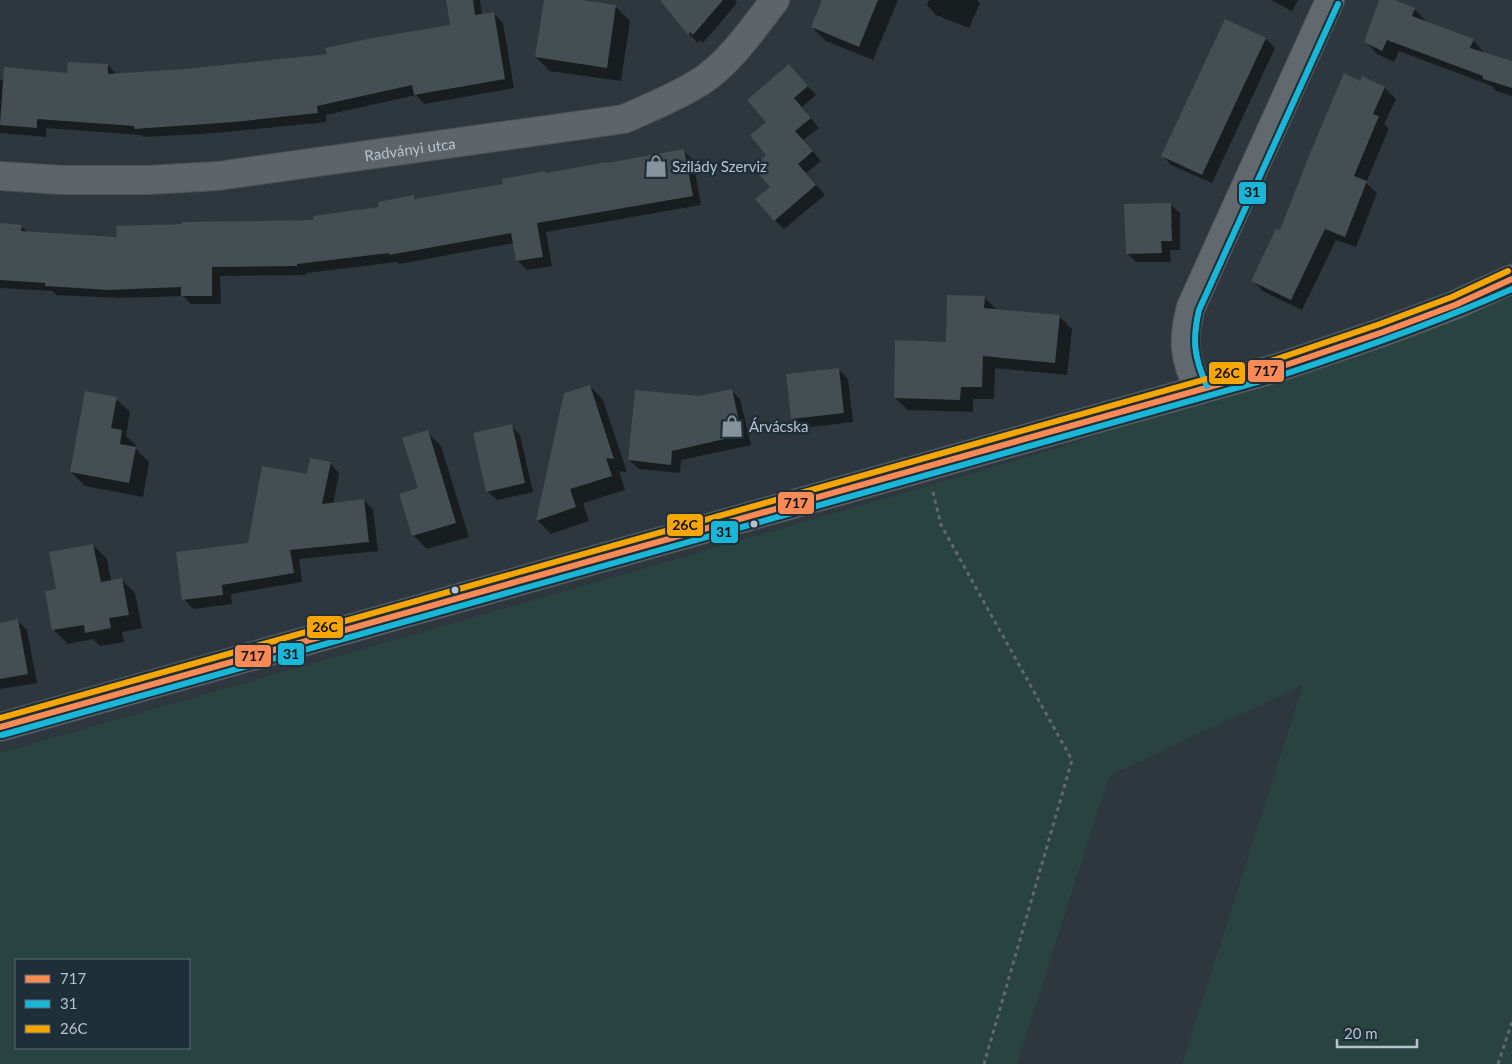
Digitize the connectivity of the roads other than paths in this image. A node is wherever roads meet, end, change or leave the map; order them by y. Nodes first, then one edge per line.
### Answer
1 (775, 0) edge
2 (1330, 0) edge
3 (0, 176) edge
4 (1512, 279) edge
5 (1199, 390) junction
6 (0, 727) edge

1 - 3 street, Radványi utca
2 - 5 street
4 - 5 main road
5 - 6 main road

